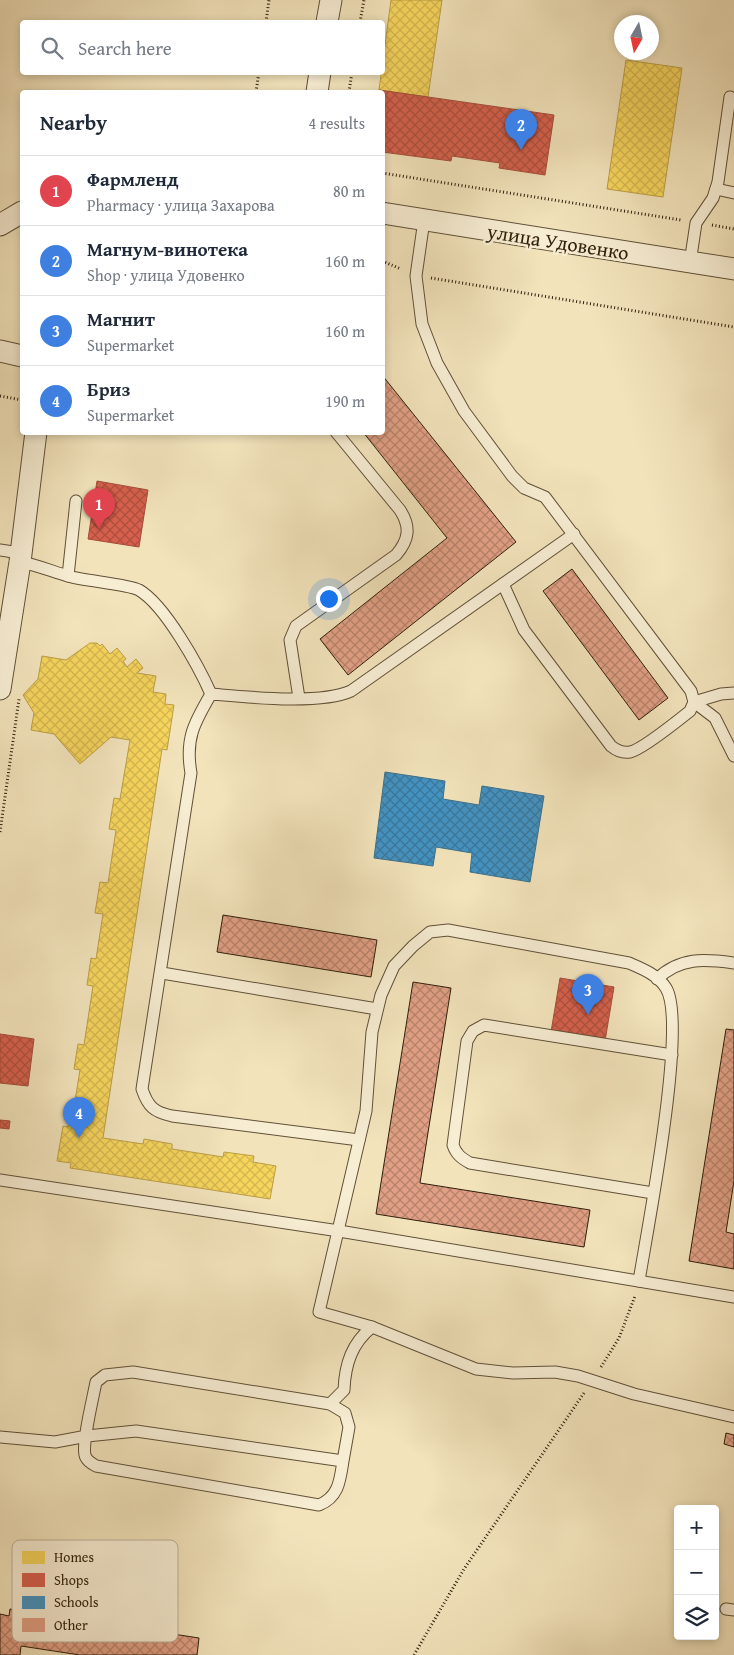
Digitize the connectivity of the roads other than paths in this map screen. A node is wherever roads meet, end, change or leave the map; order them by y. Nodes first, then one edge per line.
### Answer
1 (331, 0) edge
2 (327, 20) edge
3 (320, 75) edge
4 (317, 90) edge
5 (730, 96) dead end
6 (716, 189) junction
7 (734, 193) edge
8 (20, 213) edge
9 (385, 214) edge
10 (424, 220) junction
11 (0, 225) edge
12 (690, 263) junction
13 (734, 269) edge
14 (0, 351) edge
15 (20, 356) edge
16 (35, 435) edge
17 (338, 435) edge
18 (76, 501) dead end
19 (574, 534) junction
20 (13, 555) edge
21 (68, 576) junction
22 (503, 584) junction
23 (4, 633) edge
24 (0, 689) edge
25 (734, 693) edge
26 (211, 694) junction
27 (298, 698) junction
28 (694, 702) junction
29 (734, 756) edge
30 (734, 963) edge
31 (162, 974) junction
32 (657, 979) junction
33 (377, 1009) junction
34 (672, 1055) junction
35 (359, 1140) junction
36 (0, 1180) edge
37 (653, 1193) junction
38 (339, 1231) junction
39 (639, 1281) junction
40 (734, 1297) edge
41 (372, 1327) junction
42 (330, 1404) junction
43 (734, 1417) edge
44 (87, 1436) junction
45 (0, 1438) edge
46 (343, 1461) junction

1 - 2 street
3 - 4 street
5 - 6 lane
6 - 7 lane
6 - 12 lane
8 - 11 street
9 - 10 street, улица Удовенко
10 - 12 street, улица Удовенко
10 - 19 lane
12 - 13 street, улица Удовенко
14 - 15 street
16 - 20 street
17 - 27 lane
18 - 21 lane
19 - 22 lane
19 - 28 lane
20 - 21 lane
20 - 23 street
21 - 26 lane
22 - 27 lane
22 - 28 lane
23 - 24 street
25 - 28 lane
26 - 27 lane
26 - 31 lane
28 - 29 lane
30 - 32 lane
31 - 33 lane
31 - 35 lane
32 - 33 lane
32 - 34 lane
33 - 35 lane
34 - 37 lane
34 - 37 lane
35 - 38 lane
36 - 38 lane
37 - 39 lane
38 - 39 lane
38 - 41 lane
39 - 40 lane
41 - 42 lane
41 - 43 lane
42 - 44 lane
42 - 46 lane
44 - 45 lane
44 - 46 lane
44 - 46 lane

